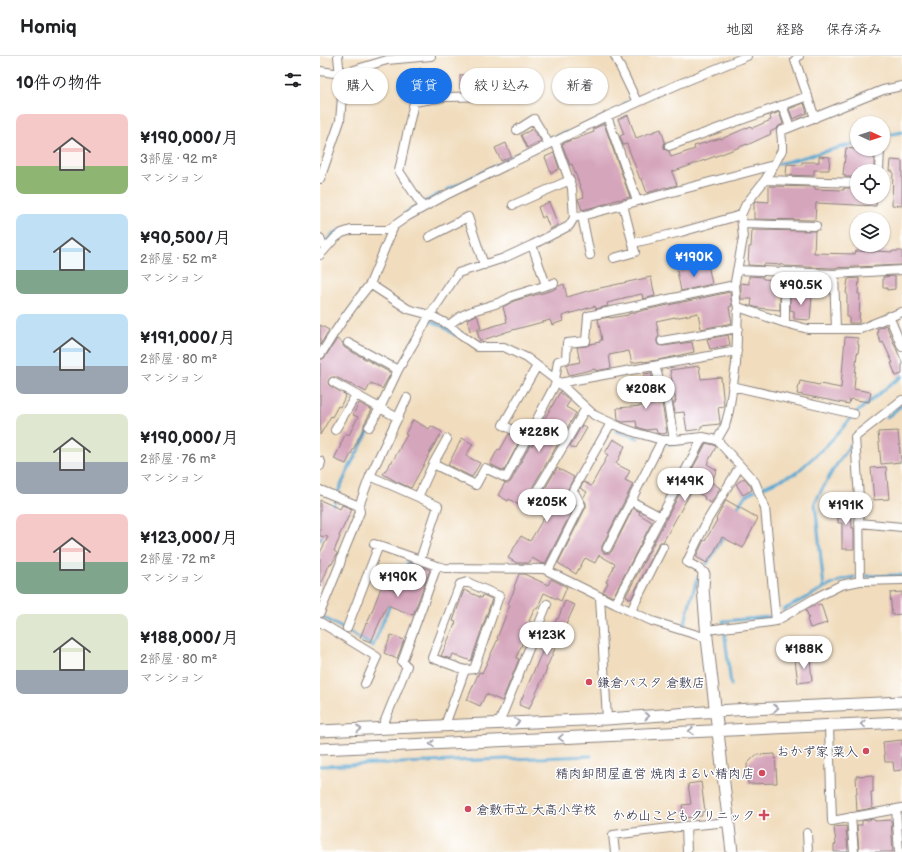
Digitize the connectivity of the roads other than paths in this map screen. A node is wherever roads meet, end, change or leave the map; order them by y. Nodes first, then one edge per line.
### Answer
1 (338, 56) edge
2 (431, 56) edge
3 (615, 56) edge
4 (747, 56) edge
5 (799, 56) edge
6 (340, 68) edge
7 (353, 68) edge
8 (320, 71) edge
9 (332, 71) edge
10 (902, 86) edge
11 (808, 96) junction
12 (460, 97) edge
13 (636, 100) junction
14 (341, 104) edge
15 (782, 105) junction
16 (607, 116) junction
17 (816, 118) junction
18 (790, 127) junction
19 (517, 130) dead end
20 (551, 143) junction
21 (669, 146) dead end
22 (774, 165) junction
23 (320, 179) edge
24 (570, 180) junction
25 (765, 180) junction
26 (850, 183) edge
27 (637, 201) junction
28 (421, 205) junction
29 (513, 205) dead end
30 (623, 205) junction
31 (578, 217) junction
32 (741, 220) junction
33 (394, 226) junction
34 (816, 226) dead end
35 (429, 237) dead end
36 (633, 243) junction
37 (323, 244) edge
38 (532, 245) junction
39 (320, 255) edge
40 (590, 255) dead end
41 (614, 258) dead end
42 (484, 265) junction
43 (738, 270) junction
44 (902, 270) edge
45 (785, 272) junction
46 (834, 274) junction
47 (370, 284) junction
48 (735, 285) junction
49 (738, 308) junction
50 (902, 312) edge
51 (430, 315) junction
52 (889, 316) junction
53 (785, 323) junction
54 (448, 326) junction
55 (738, 328) junction
56 (836, 329) junction
57 (662, 341) dead end
58 (348, 343) dead end
59 (902, 347) edge
60 (737, 351) junction
61 (320, 355) edge
62 (537, 366) junction
63 (655, 366) junction
64 (398, 370) junction
65 (557, 381) junction
66 (333, 382) dead end
67 (732, 386) junction
68 (356, 395) junction
69 (407, 398) dead end
70 (902, 400) edge
71 (380, 408) junction
72 (586, 408) junction
73 (854, 414) dead end
74 (398, 418) junction
75 (611, 423) junction
76 (369, 427) dead end
77 (335, 430) dead end
78 (527, 437) junction
79 (703, 437) junction
80 (447, 439) dead end
81 (662, 440) junction
82 (674, 440) junction
83 (717, 440) junction
84 (320, 461) edge
85 (433, 464) junction
86 (320, 466) edge
87 (740, 466) junction
88 (370, 476) junction
89 (538, 489) dead end
90 (320, 490) edge
91 (418, 497) junction
92 (630, 501) junction
93 (359, 506) junction
94 (660, 517) junction
95 (859, 524) junction
96 (902, 527) edge
97 (663, 547) dead end
98 (607, 548) dead end
99 (420, 560) junction
100 (437, 566) junction
101 (548, 571) junction
102 (704, 574) joint
103 (902, 580) edge
104 (860, 581) junction
105 (600, 597) junction
106 (547, 604) dead end
107 (615, 604) junction
108 (631, 611) junction
109 (320, 613) edge
110 (776, 621) junction
111 (320, 622) edge
112 (347, 628) dead end
113 (707, 634) junction
114 (465, 670) junction
115 (365, 684) dead end
116 (902, 702) edge
117 (716, 711) junction
118 (607, 719) junction
119 (902, 722) edge
120 (499, 723) junction
121 (445, 725) junction
122 (828, 726) junction
123 (382, 728) junction
124 (718, 730) junction
125 (320, 731) edge
126 (320, 749) edge
127 (899, 808) edge
128 (851, 817) junction
129 (729, 822) junction
130 (686, 826) junction
131 (807, 833) dead end
132 (615, 852) edge
133 (687, 852) edge
134 (732, 852) edge
135 (808, 852) edge
136 (854, 852) edge
137 (899, 852) edge

1 - 6 street
2 - 7 street
3 - 13 street
4 - 13 street
5 - 11 street
8 - 9 street
10 - 17 street
11 - 15 street
11 - 17 street
12 - 28 street
13 - 16 street
14 - 23 street
15 - 18 street
15 - 21 street
16 - 20 street
16 - 27 street
17 - 18 street
18 - 22 street
19 - 20 street
20 - 24 street
20 - 28 street
22 - 25 street
22 - 27 street
24 - 29 street
24 - 31 street
25 - 26 street
25 - 32 street
27 - 30 street
28 - 33 street
30 - 31 street
30 - 36 street
31 - 38 street
31 - 40 street
32 - 34 street
32 - 36 street
32 - 43 street
33 - 37 street
33 - 47 street
35 - 42 street
36 - 41 street
37 - 39 street
38 - 42 street
38 - 54 street
42 - 51 street
43 - 45 street
43 - 48 street
44 - 46 street
45 - 46 street
45 - 53 street
46 - 56 street
47 - 51 street
47 - 61 street
48 - 49 street
48 - 65 street
49 - 53 street
49 - 55 street
50 - 52 street
51 - 54 street
51 - 64 street
52 - 56 street
52 - 59 street
53 - 56 street
54 - 62 street
55 - 57 street
55 - 60 street
58 - 64 street
60 - 63 street
60 - 67 street
62 - 65 street
62 - 78 street
63 - 65 street
63 - 82 street
64 - 71 street
65 - 72 street
65 - 78 street
66 - 68 street
67 - 73 street
67 - 83 street
68 - 71 street
68 - 77 street
69 - 74 street
70 - 95 street
71 - 74 street
71 - 76 street
72 - 75 street
72 - 89 street
74 - 88 street
75 - 81 street
75 - 101 street
78 - 85 street
79 - 82 street
79 - 83 street
79 - 94 street
80 - 85 street
81 - 82 street
81 - 92 street
83 - 87 street
84 - 86 street
85 - 91 street
87 - 102 street
87 - 110 street
88 - 91 street
88 - 93 street
90 - 93 street
91 - 99 street
92 - 94 street
92 - 98 street
93 - 109 street
94 - 107 street
95 - 96 street
95 - 104 street
97 - 108 street
99 - 100 street
99 - 112 street
100 - 101 street
100 - 123 street
101 - 105 street
102 - 113 street
103 - 104 street
104 - 110 street
105 - 107 street
105 - 118 street
106 - 120 street
107 - 108 street
108 - 113 street
110 - 113 street
111 - 115 street
113 - 117 street
114 - 114 street
114 - 121 street
117 -> 116 street
118 -> 117 street
117 - 124 street
120 -> 118 street
119 -> 122 street
120 - 121 street
121 - 123 street
122 - 124 street
122 - 128 street
125 -> 123 street
124 -> 126 street
124 - 129 street
127 - 128 street
127 - 137 street
128 - 136 street
129 - 130 street
129 - 134 street
130 - 132 street
130 - 133 street
131 - 135 street

